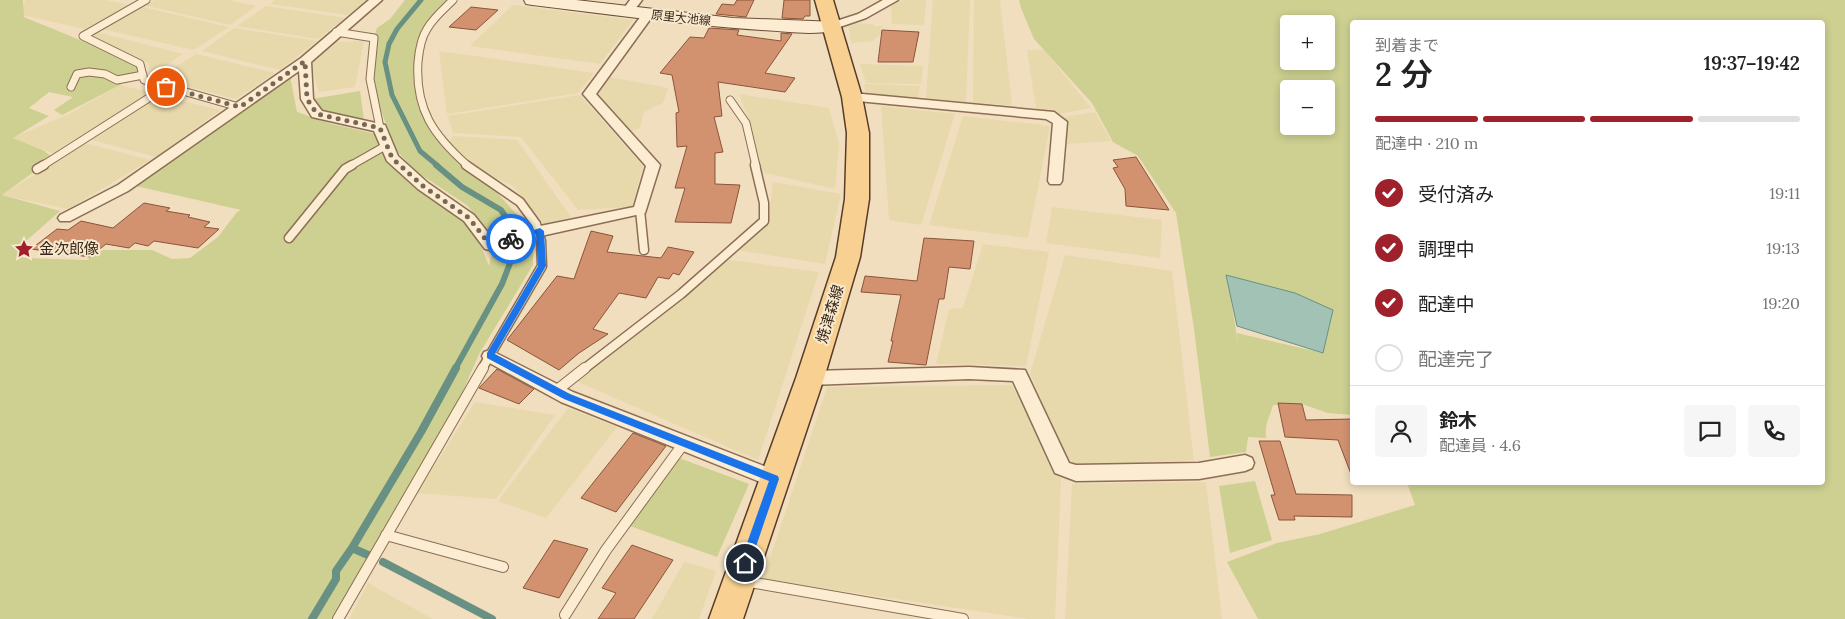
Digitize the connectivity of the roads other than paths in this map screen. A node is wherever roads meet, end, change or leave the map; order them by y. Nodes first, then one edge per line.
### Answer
1 (146, 0) edge
2 (376, 0) edge
3 (453, 0) edge
4 (532, 0) edge
5 (824, 0) edge
6 (892, 0) edge
7 (632, 6) edge
8 (648, 14) junction
9 (831, 26) junction
10 (336, 32) junction
11 (305, 61) junction
12 (143, 75) junction
13 (71, 87) dead end
14 (166, 87) junction
15 (852, 97) junction
16 (730, 100) dead end
17 (240, 107) junction
18 (380, 128) junction
19 (387, 145) junction
20 (38, 170) dead end
21 (1055, 181) dead end
22 (640, 210) junction
23 (65, 218) dead end
24 (540, 231) junction
25 (289, 238) dead end
26 (490, 245) joint
27 (644, 250) dead end
28 (490, 356) junction
29 (810, 378) junction
30 (556, 390) junction
31 (684, 443) junction
32 (1245, 464) dead end
33 (775, 479) junction
34 (386, 536) junction
35 (504, 567) dead end
36 (739, 580) junction
37 (566, 615) dead end
38 (338, 619) edge
39 (726, 619) edge
40 (963, 619) edge

1 - 12 lane
2 - 10 street
3 - 24 lane
4 - 7 main road, 原里大池線
5 - 9 main road, 焼津森線
6 - 9 street
7 - 8 main road, 原里大池線
8 - 9 main road, 原里大池線
8 - 22 street
9 - 15 main road, 焼津森線
10 - 11 street
10 - 18 lane
11 - 17 street
11 - 18 street
12 - 13 lane
12 - 14 lane
14 - 17 lane
14 - 20 lane
15 - 21 street
15 - 29 main road, 焼津森線
16 - 30 lane
17 - 23 street
18 - 19 street
19 - 25 lane
19 - 26 street
22 - 24 street
22 - 27 lane
24 - 26 street
24 - 28 lane
28 - 30 street
28 - 34 lane
29 - 32 street
29 - 33 main road, 焼津森線
30 - 31 street
31 - 33 street
31 - 37 lane
33 - 36 main road, 焼津森線
34 - 35 lane
34 - 38 lane
36 - 39 main road, 焼津森線
36 - 40 lane

